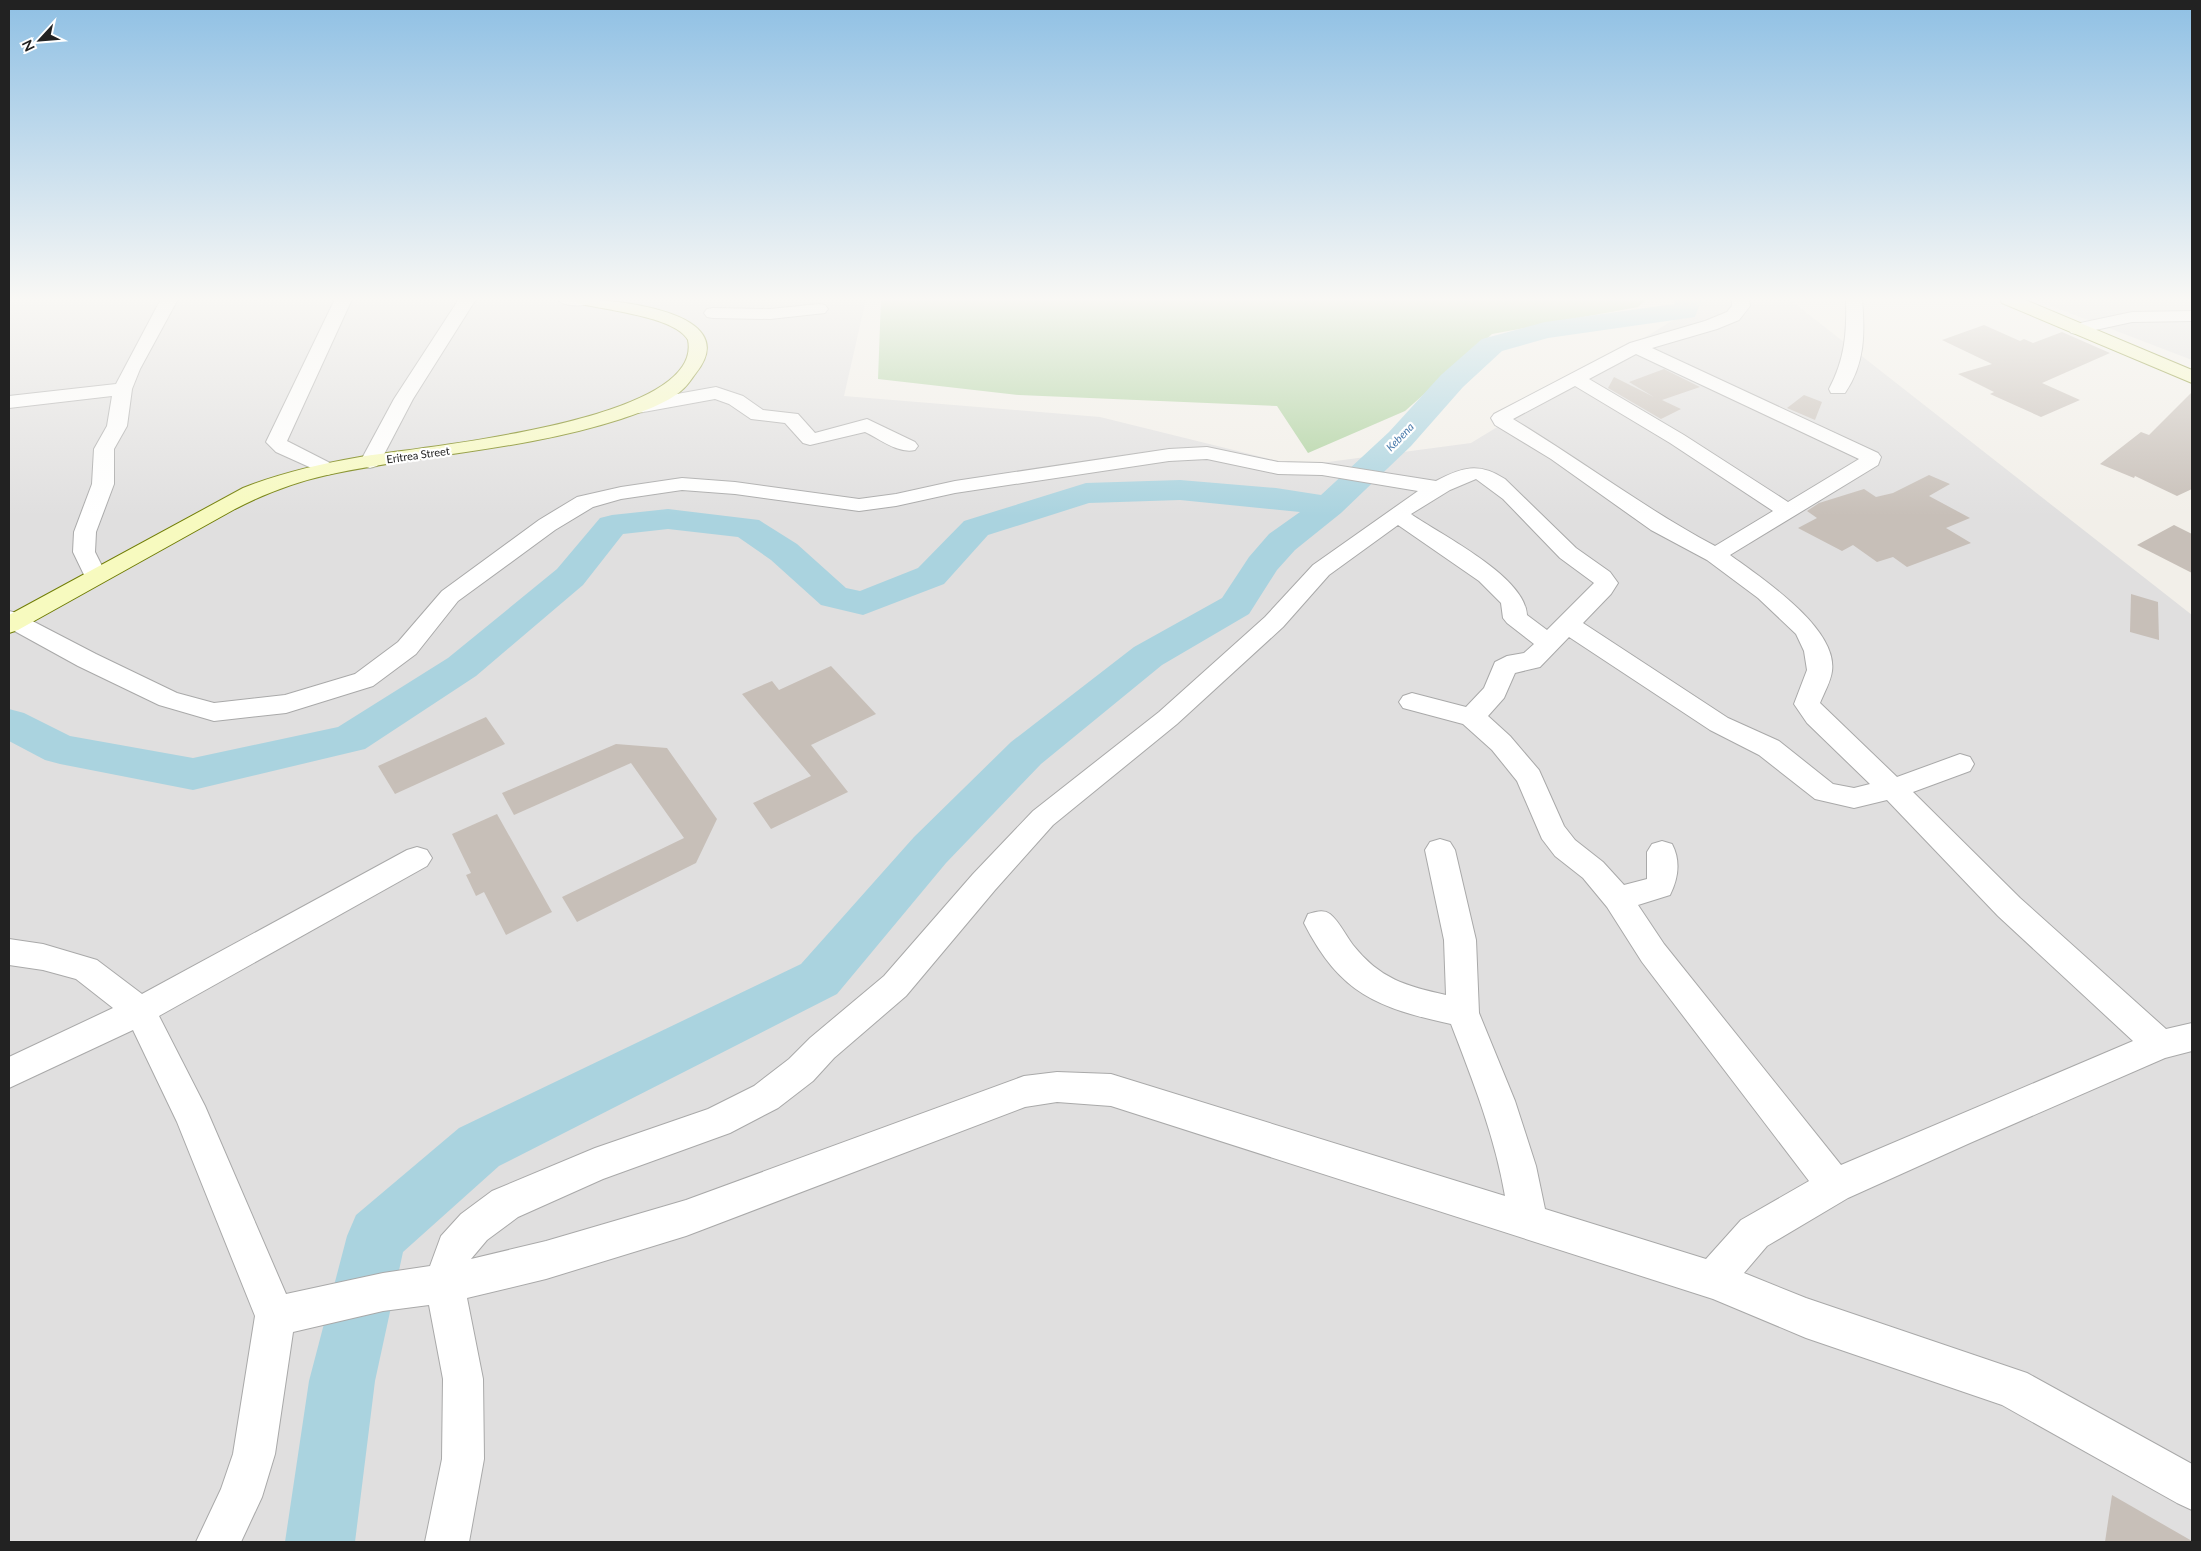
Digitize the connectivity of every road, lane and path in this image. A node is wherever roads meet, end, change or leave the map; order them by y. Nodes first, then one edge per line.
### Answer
1 (132, 371) edge
2 (310, 371) edge
3 (419, 371) edge
4 (690, 371) edge
5 (1593, 371) edge
6 (1688, 371) edge
7 (1849, 371) edge
8 (2179, 371) edge
9 (2192, 377) edge
10 (1578, 380) junction
11 (123, 389) junction
12 (1838, 389) dead end
13 (9, 402) edge
14 (638, 407) junction
15 (908, 446) dead end
16 (370, 462) junction
17 (328, 469) junction
18 (1441, 488) junction
19 (1787, 511) junction
20 (1398, 515) junction
21 (1715, 555) junction
22 (95, 576) junction
23 (11, 621) edge
24 (1567, 624) junction
25 (1547, 642) junction
26 (1412, 702) dead end
27 (1472, 717) junction
28 (1960, 764) dead end
29 (1893, 789) junction
30 (1440, 850) dead end
31 (1662, 852) dead end
32 (417, 858) dead end
33 (1618, 899) junction
34 (1319, 923) dead end
35 (9, 952) edge
36 (140, 1011) junction
37 (1463, 1013) junction
38 (2176, 1041) edge
39 (9, 1073) edge
40 (1836, 1186) junction
41 (1529, 1223) junction
42 (1713, 1280) junction
43 (445, 1284) junction
44 (287, 1314) junction
45 (2192, 1488) edge
46 (218, 1542) edge
47 (447, 1542) edge

1 - 11 street
2 - 17 street
3 - 16 street
4 - 14 main road, Eritrea Street
5 - 10 street
6 - 19 street
7 - 12 street
8 - 9 main road
10 - 19 street
10 - 21 street
11 - 13 street
11 - 22 street
14 - 15 street
14 - 16 main road, Eritrea Street
16 - 17 main road, Eritrea Street
17 - 22 main road, Eritrea Street
18 - 20 street
18 - 23 street
18 - 24 street
19 - 21 street
20 - 25 street
20 - 43 street
21 - 29 street
22 - 23 main road, Eritrea Street
24 - 25 street
24 - 29 street
25 - 27 street
26 - 27 street
27 - 33 street
28 - 29 street
29 - 38 street
30 - 37 street
31 - 33 street
32 - 36 street
33 - 40 street
34 - 37 street
35 - 36 street
36 - 39 street
36 - 44 street
37 - 41 street
38 - 40 street
40 - 42 street
41 - 42 street
41 - 43 street
42 - 45 street
43 - 44 street
43 - 47 street
44 - 46 street

